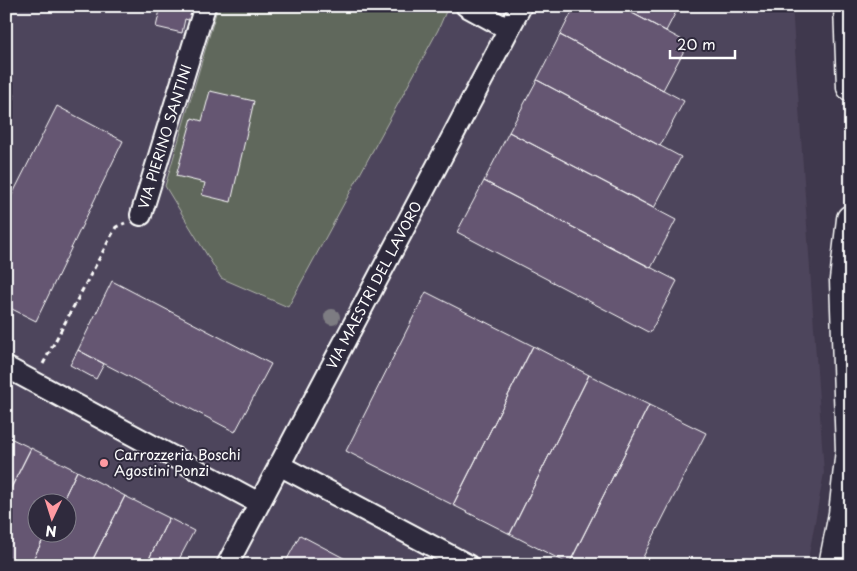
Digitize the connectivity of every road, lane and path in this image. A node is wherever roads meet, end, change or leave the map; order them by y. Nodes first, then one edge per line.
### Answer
1 (205, 6) edge
2 (466, 6) edge
3 (521, 6) edge
4 (844, 6) edge
5 (848, 6) edge
6 (508, 29) junction
7 (849, 59) junction
8 (851, 87) edge
9 (141, 215) joint
10 (851, 219) edge
11 (6, 367) edge
12 (33, 382) junction
13 (278, 465) junction
14 (259, 503) junction
15 (227, 565) edge
16 (468, 565) edge
17 (833, 565) edge

1 - 9 street, VIA PIERINO SANTINI
2 - 6 street
3 - 6 street, VIA MAESTRI DEL LAVORO
4 - 7 highway
5 - 7 highway
6 - 13 street, VIA MAESTRI DEL LAVORO
7 - 8 highway
9 - 12 path, VIA PIERINO SANTINI
10 - 17 highway
11 - 12 street
12 - 14 street
13 - 14 street, VIA MAESTRI DEL LAVORO
13 - 16 street
14 - 15 street, VIA MAESTRI DEL LAVORO

